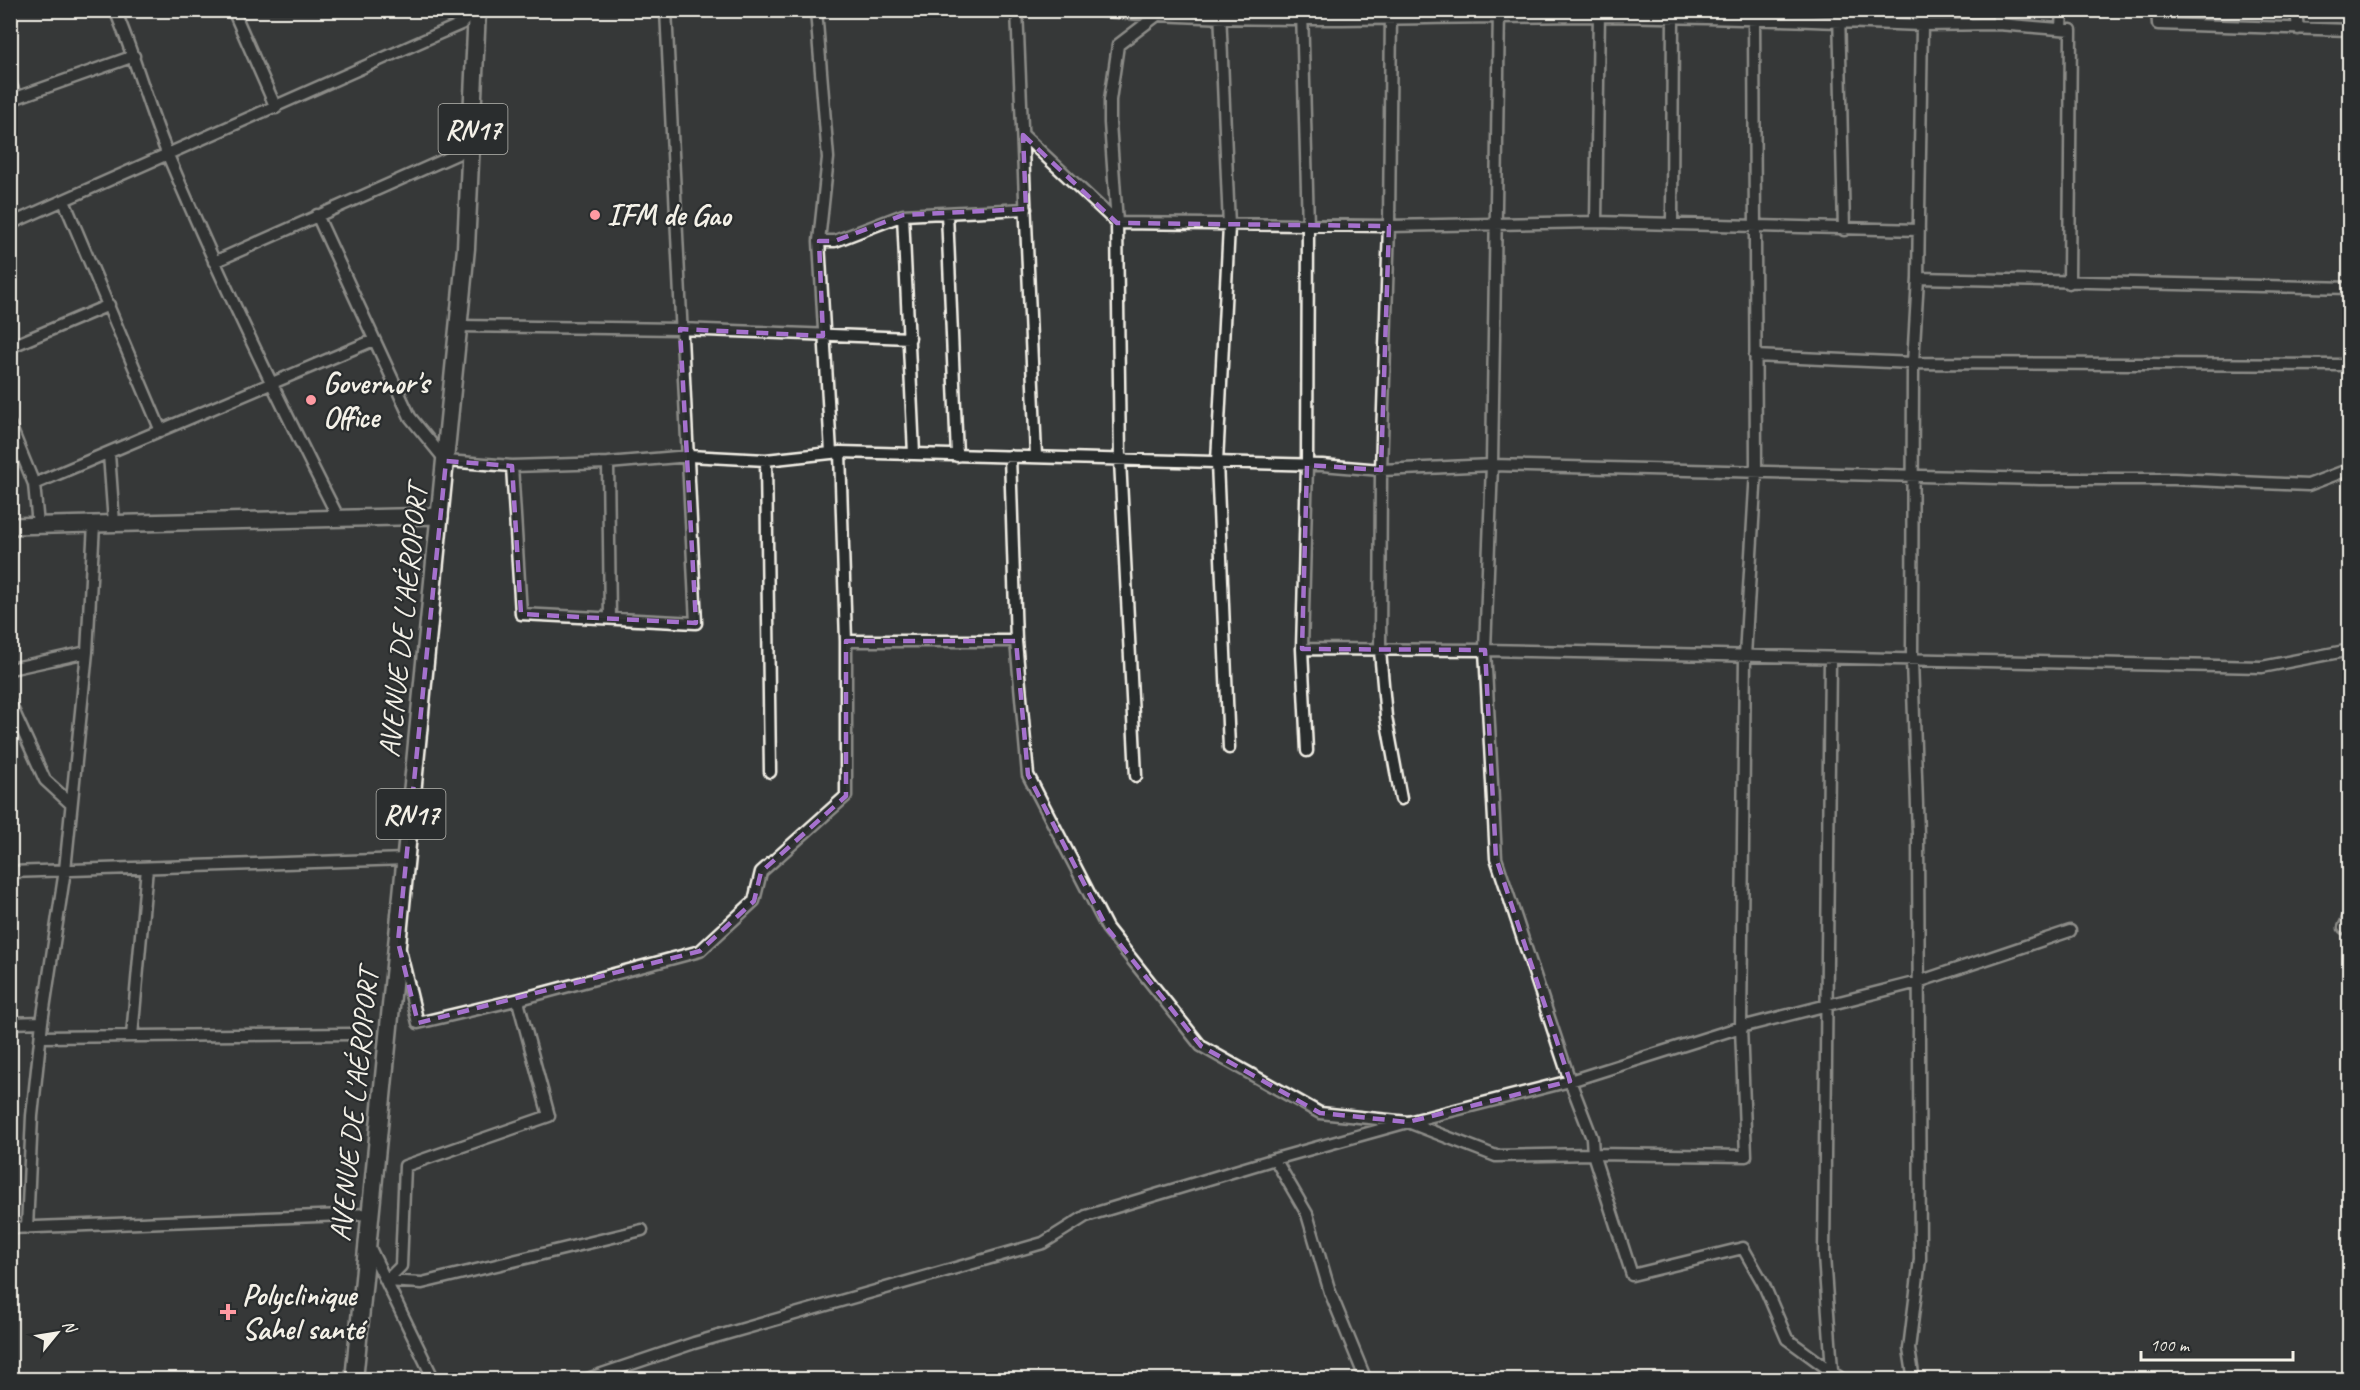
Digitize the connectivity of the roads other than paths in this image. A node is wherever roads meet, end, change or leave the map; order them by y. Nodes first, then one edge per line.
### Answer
1 (115, 10) edge
2 (233, 10) edge
3 (475, 10) edge
4 (666, 10) edge
5 (816, 10) edge
6 (1017, 10) edge
7 (1093, 10) edge
8 (1923, 10) edge
9 (1998, 10) edge
10 (2062, 10) edge
11 (2157, 10) edge
12 (2296, 10) edge
13 (1599, 13) edge
14 (1220, 14) edge
15 (1673, 14) edge
16 (1302, 15) edge
17 (1391, 15) edge
18 (1498, 15) edge
19 (1754, 15) edge
20 (1156, 16) junction
21 (1839, 16) edge
22 (1998, 24) junction
23 (1922, 25) junction
24 (2061, 28) junction
25 (2298, 29) junction
26 (2349, 30) edge
27 (134, 56) junction
28 (10, 82) edge
29 (13, 99) edge
30 (276, 108) junction
31 (1023, 135) junction
32 (472, 147) junction
33 (168, 156) junction
34 (64, 201) junction
35 (1026, 209) junction
36 (947, 213) junction
37 (316, 215) junction
38 (903, 215) junction
39 (1596, 222) junction
40 (1117, 223) junction
41 (1672, 223) junction
42 (10, 224) edge
43 (1494, 224) junction
44 (1755, 225) junction
45 (1229, 226) junction
46 (1308, 226) junction
47 (1389, 226) junction
48 (1844, 230) junction
49 (1919, 230) junction
50 (819, 241) junction
51 (214, 262) junction
52 (1918, 278) junction
53 (2069, 283) junction
54 (2349, 288) edge
55 (109, 305) junction
56 (456, 326) junction
57 (680, 329) junction
58 (823, 336) junction
59 (910, 338) junction
60 (374, 340) junction
61 (10, 347) edge
62 (1755, 356) junction
63 (1914, 363) junction
64 (2349, 365) edge
65 (271, 386) junction
66 (10, 425) edge
67 (161, 431) junction
68 (835, 453) junction
69 (109, 454) junction
70 (914, 454) junction
71 (689, 456) junction
72 (957, 456) junction
73 (1010, 456) junction
74 (1036, 456) junction
75 (766, 460) junction
76 (1120, 460) junction
77 (446, 461) junction
78 (1217, 462) junction
79 (608, 463) junction
80 (1307, 465) junction
81 (1492, 465) junction
82 (512, 466) junction
83 (2349, 469) edge
84 (1381, 470) junction
85 (1756, 471) junction
86 (1914, 476) junction
87 (34, 484) junction
88 (440, 516) junction
89 (338, 517) junction
90 (114, 523) junction
91 (94, 524) junction
92 (38, 525) junction
93 (10, 526) edge
94 (610, 618) junction
95 (846, 641) junction
96 (1016, 641) junction
97 (1302, 649) junction
98 (1485, 650) junction
99 (2349, 650) edge
100 (1380, 651) junction
101 (87, 652) junction
102 (1745, 656) junction
103 (1830, 658) junction
104 (1912, 660) junction
105 (10, 669) edge
106 (10, 703) edge
107 (1229, 748) dead end
108 (1307, 751) dead end
109 (770, 772) dead end
110 (1136, 776) dead end
111 (1401, 799) dead end
112 (70, 803) junction
113 (406, 859) junction
114 (147, 868) junction
115 (65, 870) junction
116 (10, 872) edge
117 (2349, 914) edge
118 (2344, 928) dead end
119 (2070, 931) dead end
120 (398, 942) junction
121 (1918, 982) junction
122 (520, 999) junction
123 (1827, 1005) junction
124 (42, 1022) junction
125 (10, 1023) edge
126 (1741, 1027) junction
127 (354, 1034) dead end
128 (132, 1036) junction
129 (41, 1037) junction
130 (1570, 1081) junction
131 (1408, 1122) junction
132 (1593, 1154) junction
133 (1275, 1159) junction
134 (370, 1214) junction
135 (10, 1228) edge
136 (27, 1228) junction
137 (642, 1230) dead end
138 (368, 1243) junction
139 (386, 1281) junction
140 (1832, 1370) junction
141 (354, 1380) edge
142 (434, 1380) edge
143 (584, 1380) edge
144 (1366, 1380) edge
145 (1843, 1380) edge
146 (1914, 1380) edge

1 - 27 street
2 - 30 street
3 - 30 street
3 - 32 main road, AVENUE DE L'AÉROPORT / RN17
4 - 57 street
5 - 50 street
6 - 31 street
7 - 20 street
8 - 23 street
9 - 22 street
10 - 24 street
11 - 25 street
12 - 25 street
13 - 15 street
13 - 18 street
13 - 39 street
14 - 16 street
14 - 20 street
14 - 45 street
15 - 19 street
15 - 41 street
16 - 17 street
16 - 46 street
17 - 18 street
17 - 47 street
18 - 43 street
19 - 21 street
19 - 44 street
20 - 40 street
21 - 23 street
21 - 48 street
22 - 23 street
22 - 24 street
23 - 49 street
24 - 53 street
25 - 26 street
27 - 29 street
27 - 33 street
28 - 29 street
30 - 33 street
31 - 35 street
31 - 40 street
32 - 37 street
32 - 56 main road, AVENUE DE L'AÉROPORT / RN17
33 - 34 street
33 - 51 street
34 - 42 street
34 - 55 street
35 - 36 street
35 - 74 street
36 - 38 street
36 - 72 street
37 - 51 street
37 - 60 street
38 - 50 street
38 - 59 street
39 - 41 street
39 - 43 street
40 - 45 street
40 - 76 street
41 - 44 street
43 - 47 street
43 - 81 street
44 - 48 street
44 - 62 street
45 - 46 street
45 - 78 street
46 - 47 street
46 - 80 street
47 - 84 street
48 - 49 street
49 - 52 street
50 - 58 street
51 - 65 street
52 - 53 street
52 - 63 street
53 - 54 street
55 - 61 street
55 - 67 street
56 - 57 street
56 - 77 main road, AVENUE DE L'AÉROPORT / RN17
57 - 58 street
57 - 71 street
58 - 59 street
58 - 68 street
59 - 70 street
60 - 65 street
60 - 77 street
62 - 63 street
62 - 85 street
63 - 64 street
63 - 86 street
65 - 67 street
65 - 89 street
66 - 87 street
67 - 69 street
68 - 70 street
68 - 75 street
68 - 95 street
69 - 87 street
69 - 90 street
70 - 72 street
71 - 75 street
71 - 79 street
71 - 94 street
72 - 73 street
73 - 74 street
73 - 96 street
74 - 76 street
75 - 109 street
76 - 78 street
76 - 110 street
77 - 82 street
77 - 88 main road, AVENUE DE L'AÉROPORT / RN17
78 - 80 street
78 - 107 street
79 - 82 street
79 - 94 street
80 - 84 street
80 - 97 street
81 - 84 street
81 - 85 street
81 - 98 street
82 - 94 street
83 - 86 street
84 - 100 street
85 - 86 street
85 - 102 street
86 - 104 street
87 - 92 street
88 - 89 street
88 - 113 main road, AVENUE DE L'AÉROPORT / RN17
89 - 90 street
90 - 91 street
91 - 92 street
91 - 101 street
92 - 93 street
95 - 96 street
95 - 122 street
96 - 131 street
97 - 100 street
97 - 108 street
98 - 100 street
98 - 102 street
98 - 130 street
99 - 104 street
100 - 111 street
101 - 105 street
101 - 112 street
102 - 103 street
102 - 126 street
103 - 104 street
103 - 123 street
104 - 121 street
106 - 112 street
112 - 115 street
113 - 114 street
113 - 120 main road, AVENUE DE L'AÉROPORT / RN17
114 - 115 street
114 - 128 street
115 - 116 street
115 - 124 street
117 - 118 street
119 - 121 street
120 - 122 street
120 - 134 main road, AVENUE DE L'AÉROPORT / RN17
121 - 123 street
121 - 146 street
122 - 139 street
123 - 126 street
123 - 140 street
124 - 125 street
124 - 129 street
126 - 130 street
126 - 132 street
127 - 128 street
128 - 129 street
129 - 136 street
130 - 131 street
130 - 132 street
131 - 132 street
131 - 133 street
132 - 140 street
133 - 143 street
133 - 144 street
134 - 136 street
134 - 138 main road, AVENUE DE L'AÉROPORT / RN17
135 - 136 street
137 - 139 street
138 - 139 street
138 - 141 main road, AVENUE DE L'AÉROPORT / RN17
139 - 142 street
140 - 145 street

